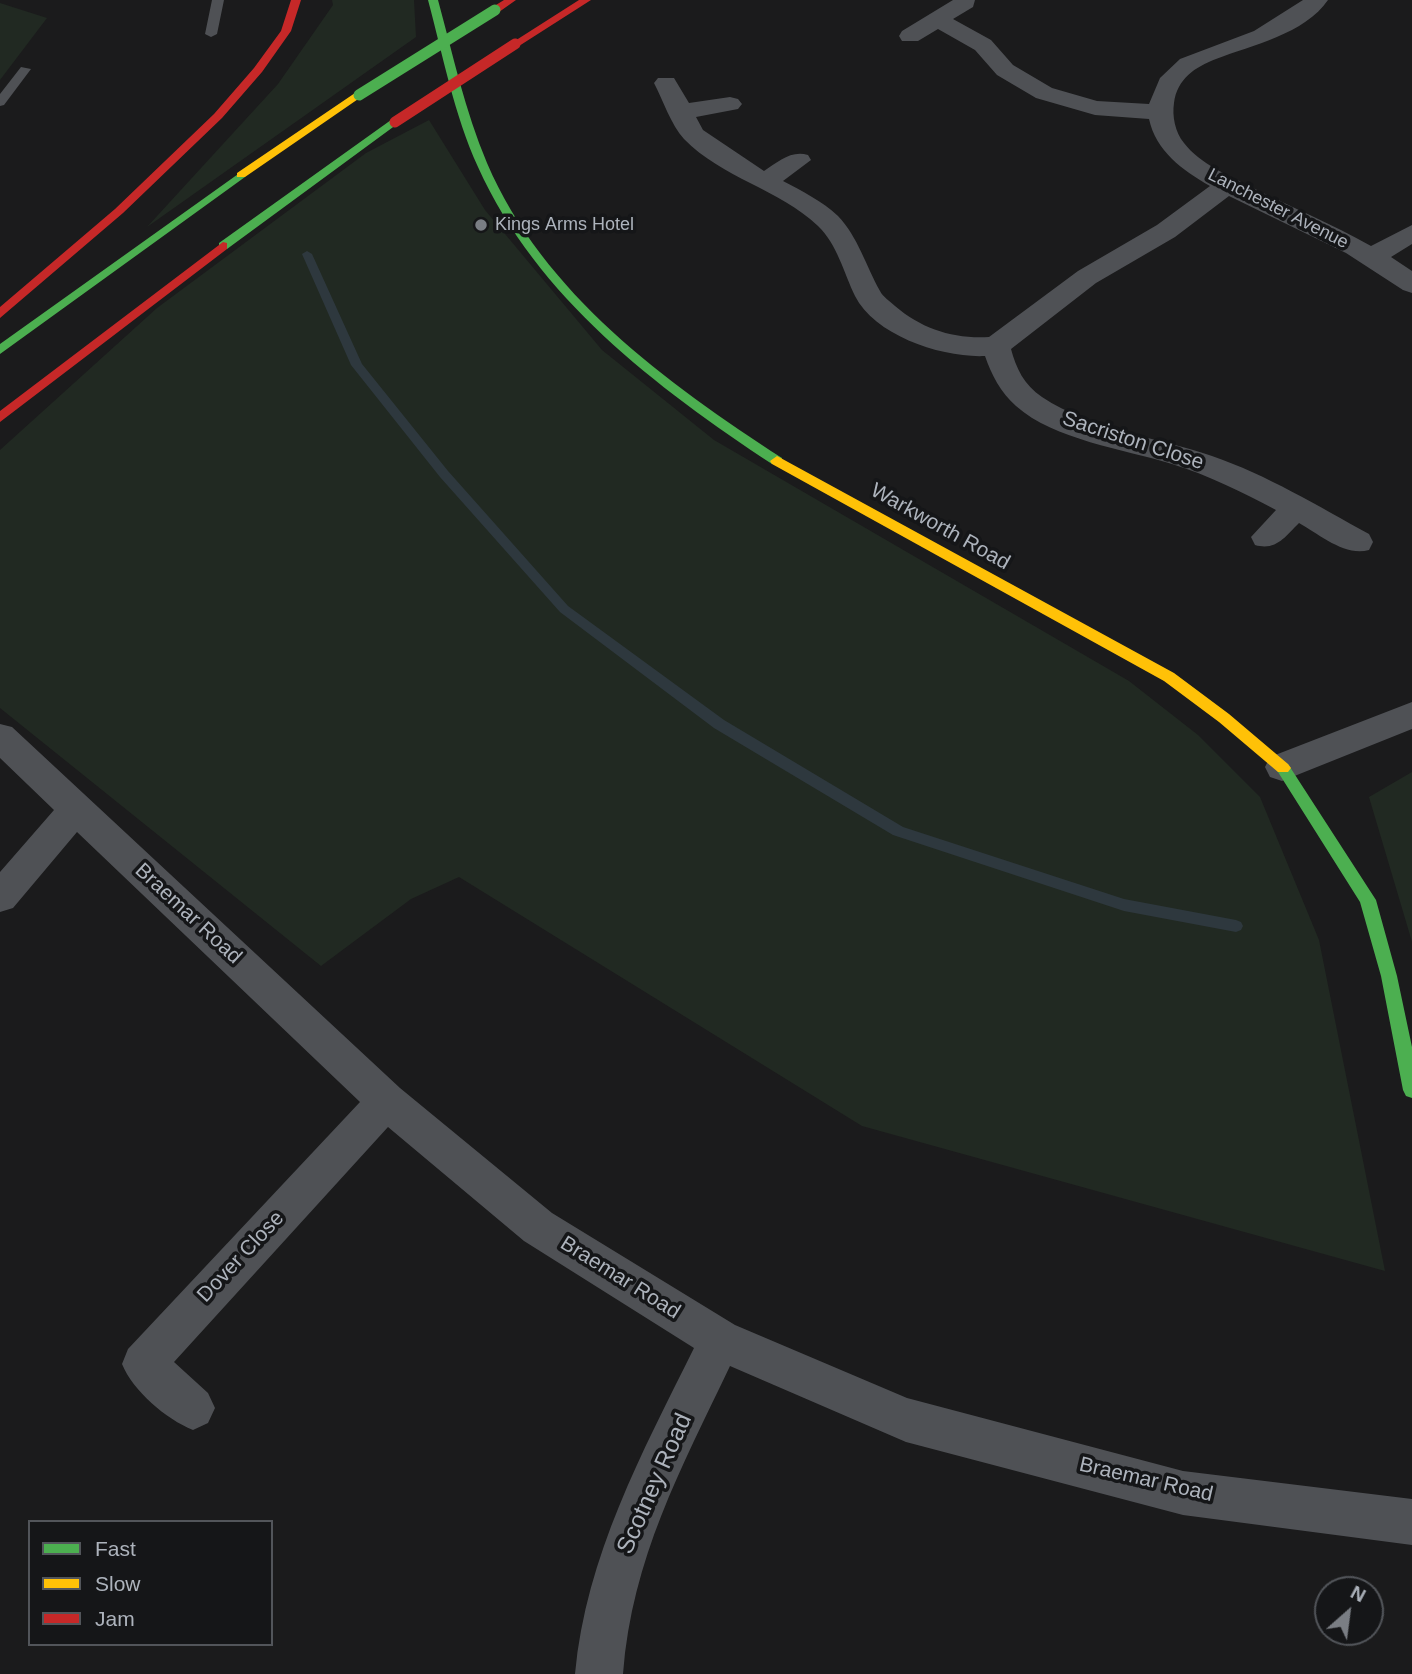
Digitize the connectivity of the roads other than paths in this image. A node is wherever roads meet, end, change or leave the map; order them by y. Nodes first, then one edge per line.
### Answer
1 (218, 0) edge
2 (296, 0) edge
3 (433, 0) edge
4 (511, 0) edge
5 (586, 0) edge
6 (965, 2) dead end
7 (1306, 2) edge
8 (937, 19) junction
9 (211, 34) dead end
10 (910, 36) dead end
11 (25, 69) dead end
12 (666, 83) dead end
13 (0, 102) edge
14 (730, 104) dead end
15 (681, 112) junction
16 (1161, 112) junction
17 (799, 160) dead end
18 (765, 181) junction
19 (1227, 185) junction
20 (1412, 233) edge
21 (1371, 257) junction
22 (1412, 285) edge
23 (0, 314) edge
24 (996, 346) junction
25 (0, 351) edge
26 (0, 418) edge
27 (1296, 508) junction
28 (1266, 537) dead end
29 (1357, 541) dead end
30 (1412, 715) edge
31 (0, 737) edge
32 (1282, 767) junction
33 (77, 808) junction
34 (0, 898) edge
35 (1412, 1090) edge
36 (386, 1101) junction
37 (720, 1340) junction
38 (193, 1408) dead end
39 (1406, 1522) edge
40 (599, 1674) edge

1 - 9 lane
2 - 23 street
3 - 32 street, Warkworth Road
4 - 25 street, bridge
5 - 26 street, bridge
6 - 8 street
7 - 16 street
8 - 10 street
8 - 16 street
11 - 13 lane
12 - 15 street
14 - 15 street
15 - 18 street
16 - 19 street, Lanchester Avenue
17 - 18 street
18 - 24 street
19 - 21 street, Lanchester Avenue
19 - 24 street
20 - 21 street
21 - 22 street, Lanchester Avenue
24 - 27 street, Sacriston Close
27 - 28 street
27 - 29 street, Sacriston Close
30 - 32 street
31 - 33 street, Braemar Road
32 - 35 street, Warkworth Road
33 - 34 street
33 - 36 street, Braemar Road
36 - 37 street, Braemar Road
36 - 38 street, Dover Close
37 - 39 street, Braemar Road
37 - 40 street, Scotney Road

